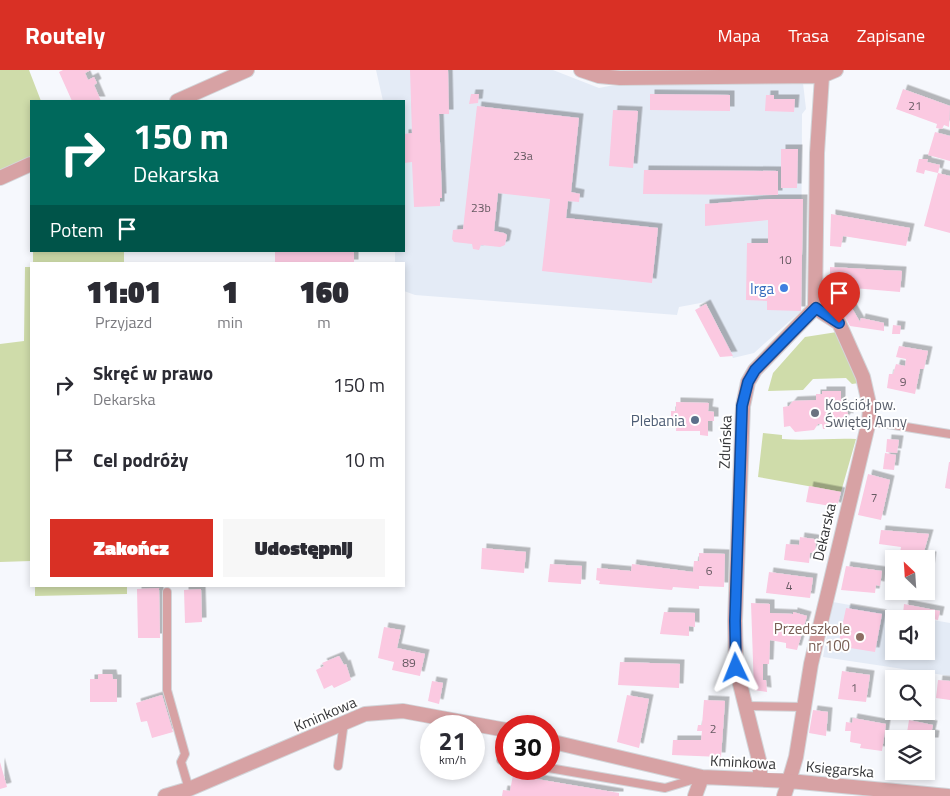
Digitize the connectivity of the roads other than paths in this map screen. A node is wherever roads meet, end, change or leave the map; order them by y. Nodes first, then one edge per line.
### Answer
1 (248, 70) edge
2 (581, 70) edge
3 (836, 70) edge
4 (821, 73) edge
5 (179, 100) edge
6 (30, 164) edge
7 (0, 178) edge
8 (816, 308) junction
9 (869, 421) junction
10 (950, 434) edge
11 (168, 592) dead end
12 (746, 706) junction
13 (804, 707) junction
14 (344, 722) junction
15 (495, 728) edge
16 (560, 744) edge
17 (338, 766) dead end
18 (560, 770) edge
19 (760, 779) junction
20 (789, 781) junction
21 (698, 787) edge
22 (190, 789) junction
23 (164, 796) edge
24 (784, 796) edge
25 (948, 796) edge

1 - 5 street
2 - 4 street
3 - 4 street
4 - 8 street
6 - 7 street
8 - 9 street, Dekarska
8 - 12 street, Zduńska
9 - 10 lane
9 - 13 street, Dekarska
11 - 22 lane
12 - 13 lane
12 - 19 street, Zduńska
13 - 20 street, Dekarska
14 - 15 street, Kminkowa
14 - 17 lane
14 - 22 street, Kminkowa
16 - 21 street, Kminkowa
18 - 21 lane
19 - 20 street, Kminkowa
19 - 21 street, Kminkowa
20 - 24 street, Dekarska
20 - 25 street, Księgarska
22 - 23 street, Kminkowa

